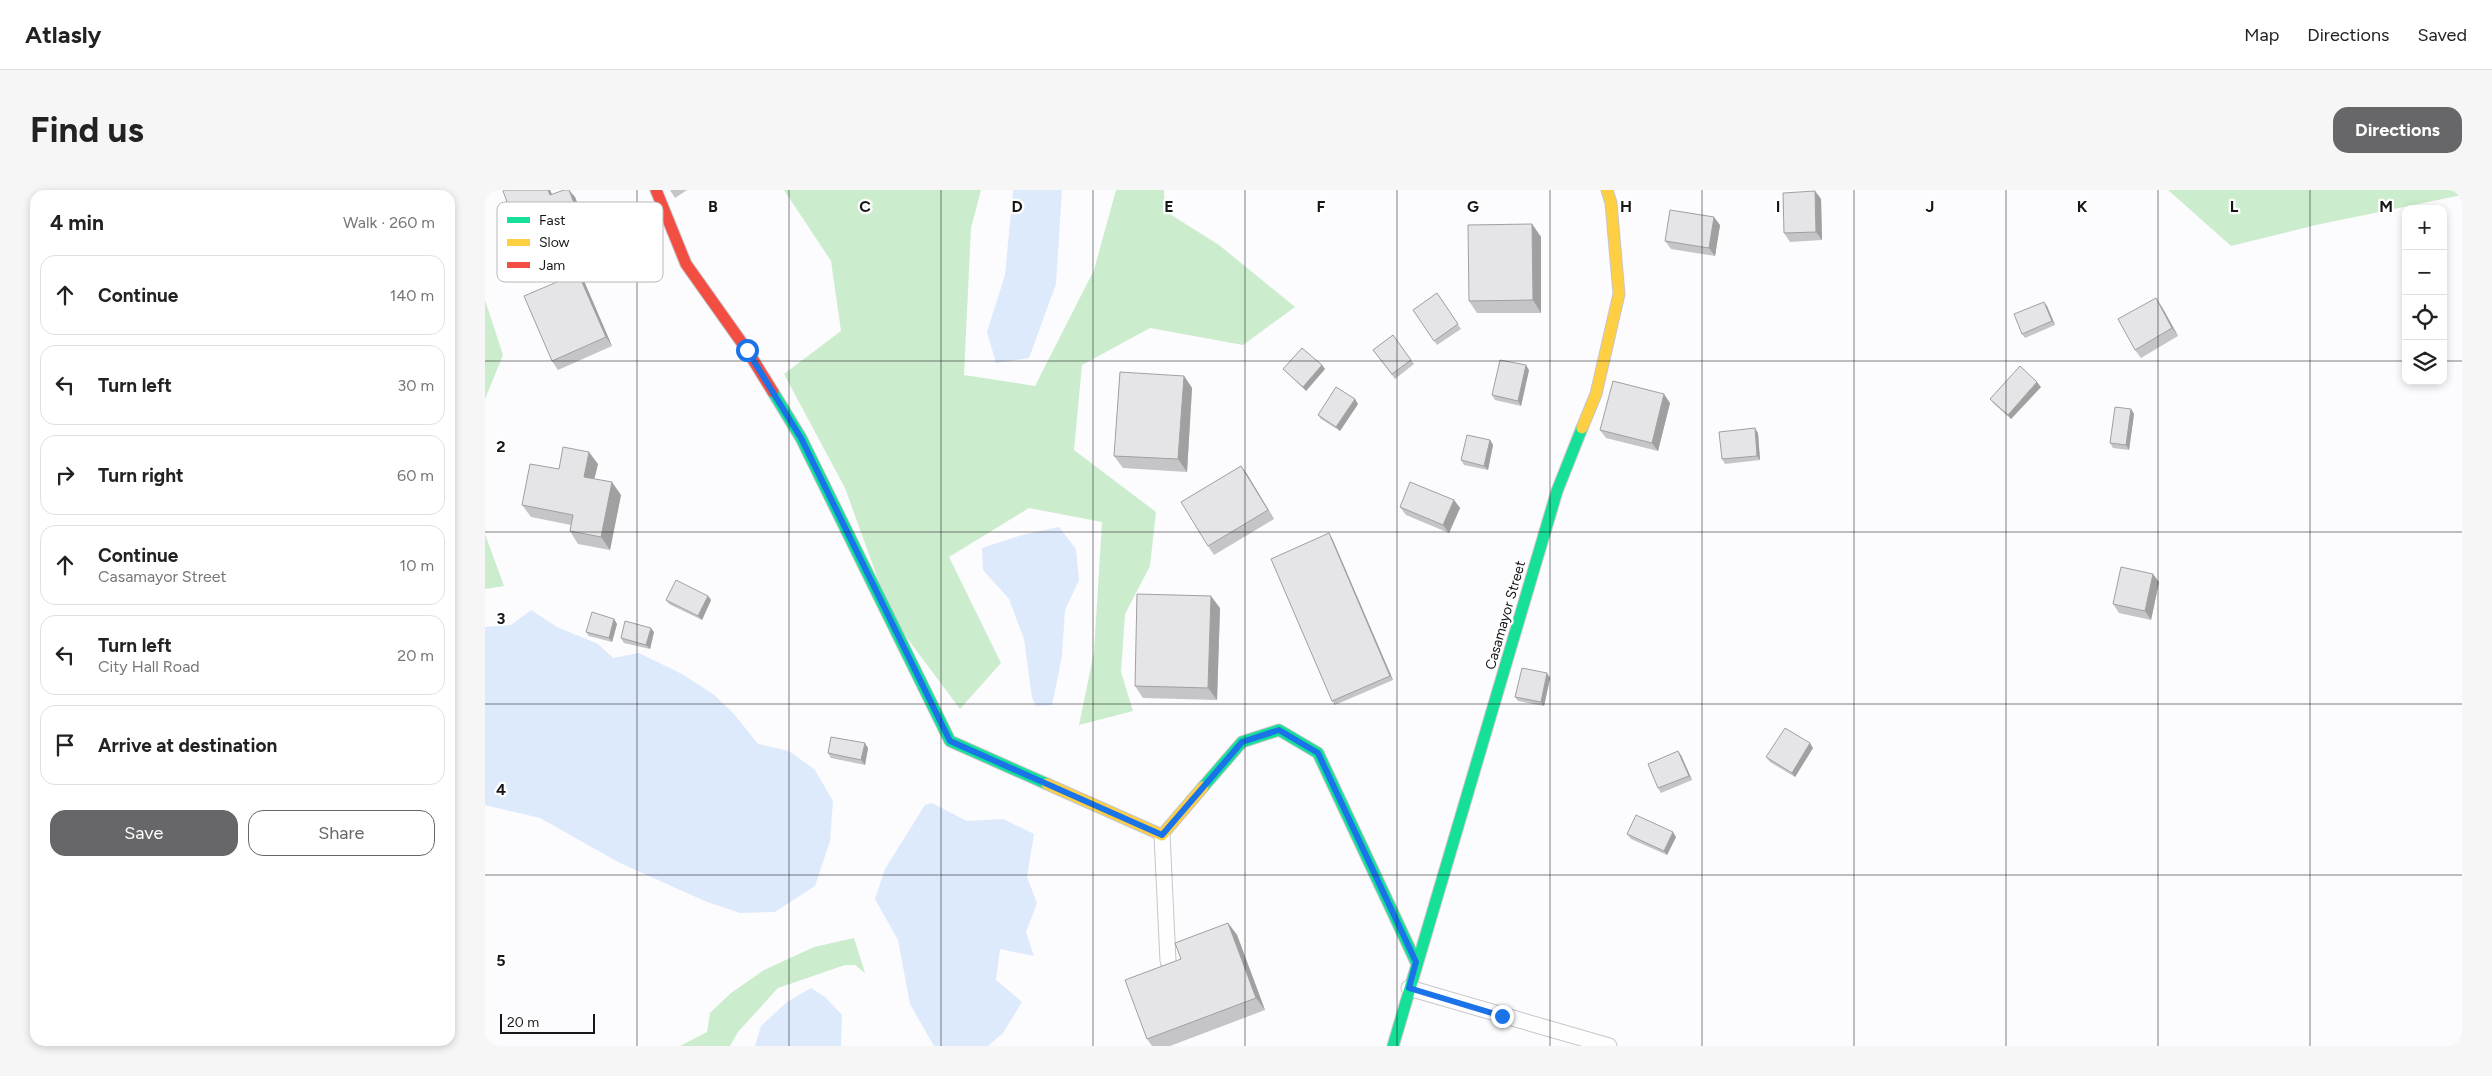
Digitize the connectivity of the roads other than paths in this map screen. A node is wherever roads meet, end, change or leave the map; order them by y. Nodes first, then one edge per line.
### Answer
1 (655, 190) edge
2 (1607, 190) edge
3 (660, 202) edge
4 (663, 209) edge
5 (1162, 835) junction
6 (1168, 961) dead end
7 (1416, 962) junction
8 (1409, 988) junction
9 (1393, 1046) edge
10 (1609, 1046) edge

1 - 3 street
2 - 7 street, Casamayor Street
4 - 5 street
5 - 6 lane
5 - 7 street
7 - 8 street, Casamayor Street
8 - 9 street, Casamayor Street
8 - 10 lane

